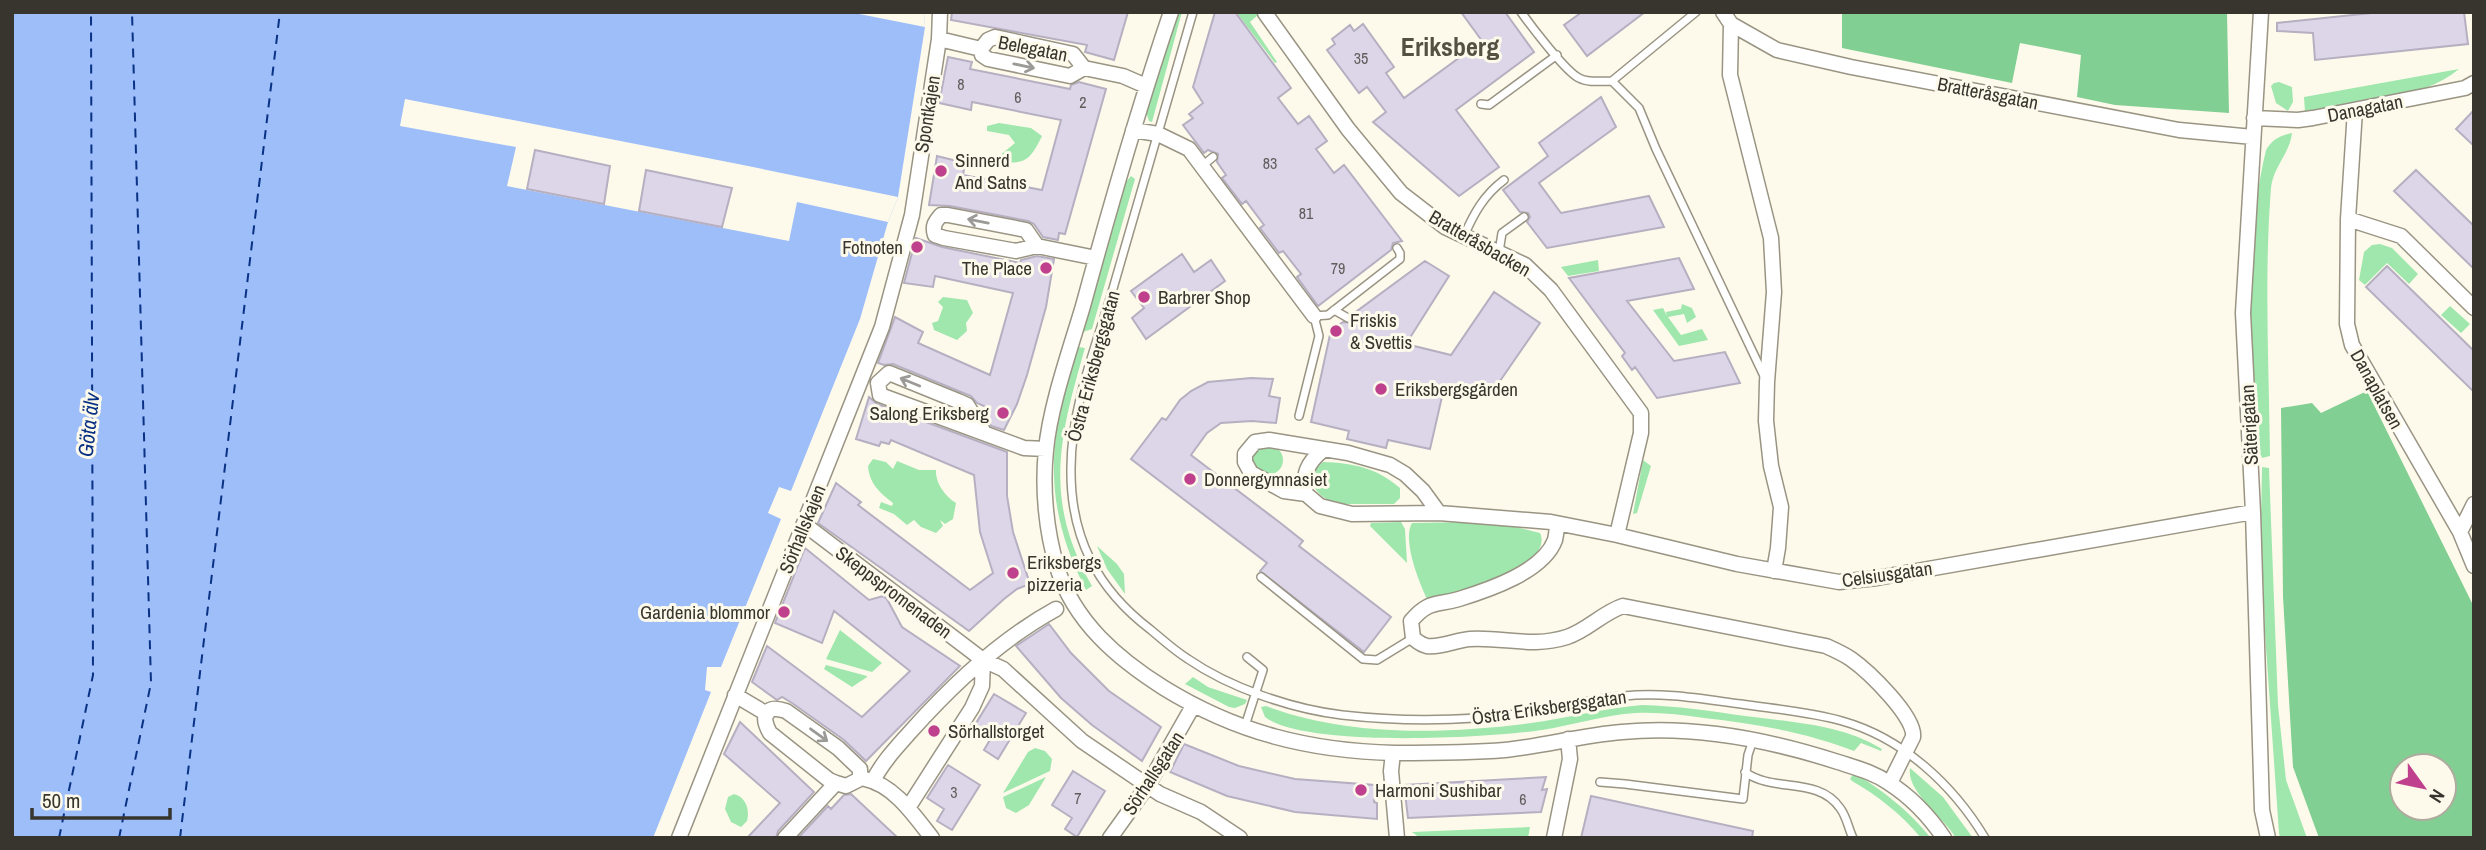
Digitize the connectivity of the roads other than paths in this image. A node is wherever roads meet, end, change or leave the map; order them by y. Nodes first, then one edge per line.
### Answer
1 (940, 12) edge
2 (1171, 12) edge
3 (1193, 12) edge
4 (1521, 12) edge
5 (1696, 12) edge
6 (2261, 12) edge
7 (1265, 13) edge
8 (1727, 18) edge
9 (939, 39) junction
10 (981, 50) junction
11 (1557, 55) junction
12 (1084, 68) junction
13 (1612, 81) junction
14 (2474, 83) edge
15 (1146, 86) junction
16 (1481, 104) dead end
17 (2355, 110) junction
18 (2254, 118) junction
19 (1133, 130) junction
20 (1158, 134) junction
21 (2253, 137) junction
22 (1504, 180) dead end
23 (912, 215) junction
24 (1524, 217) dead end
25 (2348, 219) junction
26 (935, 222) junction
27 (1464, 236) junction
28 (1037, 246) junction
29 (1397, 248) dead end
30 (1498, 252) junction
31 (1386, 256) dead end
32 (1096, 258) junction
33 (1393, 264) junction
34 (2474, 308) edge
35 (1334, 310) junction
36 (1314, 316) junction
37 (1348, 318) dead end
38 (863, 376) junction
39 (1767, 382) junction
40 (878, 383) junction
41 (1299, 416) dead end
42 (984, 432) junction
43 (1046, 449) junction
44 (1323, 450) junction
45 (1306, 494) junction
46 (2474, 504) edge
47 (2253, 512) junction
48 (1439, 513) junction
49 (804, 524) junction
50 (1558, 524) junction
51 (2460, 531) junction
52 (1617, 535) junction
53 (2474, 566) edge
54 (1774, 571) junction
55 (1261, 577) dead end
56 (1056, 609) dead end
57 (1413, 638) junction
58 (1247, 657) dead end
59 (984, 660) junction
60 (1255, 692) junction
61 (735, 695) junction
62 (1193, 706) junction
63 (767, 714) junction
64 (1244, 729) junction
65 (1568, 739) junction
66 (1753, 739) junction
67 (1905, 752) junction
68 (1392, 753) junction
69 (1745, 772) junction
70 (866, 780) junction
71 (1600, 782) dead end
72 (836, 783) junction
73 (1891, 783) junction
74 (1148, 785) junction
75 (908, 808) junction
76 (679, 838) edge
77 (785, 838) edge
78 (932, 838) edge
79 (1111, 838) edge
80 (1240, 838) edge
81 (1397, 838) edge
82 (1554, 838) edge
83 (1853, 838) edge
84 (1944, 838) edge
85 (1985, 838) edge
86 (2268, 838) edge

1 - 9 street, Spontkajen
2 - 15 street, Östra Eriksbergsgatan
3 - 20 lane, Östra Eriksbergsgatan
4 - 11 lane
5 - 13 lane
6 - 18 street, Säterigatan
7 - 27 street, Bratteråsbacken
8 - 21 street, Bratteråsgatan
8 - 39 street, Bratteråsgatan
9 - 10 street, Belegatan
9 - 23 street, Spontkajen
10 -> 12 street, Belegatan
10 - 12 street, Belegatan
11 - 13 lane
11 - 16 lane
12 - 15 street, Belegatan
13 - 39 lane, Bratteråsgatan
14 - 17 street, Danagatan
15 - 19 street, Östra Eriksbergsgatan
17 - 18 street, Danagatan
17 - 25 street, Danaplatsen
18 - 21 street, Säterigatan
19 - 20 street
19 - 32 street, Östra Eriksbergsgatan
20 - 36 street
20 - 60 lane, Östra Eriksbergsgatan
21 - 47 street, Säterigatan
22 - 27 lane
23 - 26 street
23 - 38 street, Sörhallskajen
24 - 30 lane
25 - 34 street
25 - 51 street, Danaplatsen
28 -> 26 street
26 - 28 street
27 - 30 street, Bratteråsbacken
28 - 32 street
29 - 33 lane
30 - 52 street, Bratteråsbacken
31 - 33 lane
32 - 43 street, Östra Eriksbergsgatan
33 - 35 lane
35 - 36 lane
35 - 37 lane
36 - 41 lane
38 - 40 street
38 - 49 street, Sörhallskajen
39 - 54 street, Bratteråsgatan
40 - 42 street
42 -> 40 street
42 - 43 street
43 - 62 street, Östra Eriksbergsgatan
44 - 45 street
44 - 45 street, Celsiusgatan
44 - 48 street, Celsiusgatan
45 - 48 street, Celsiusgatan
46 - 51 street
47 - 54 street, Celsiusgatan
47 - 86 street, Säterigatan
48 - 50 street, Celsiusgatan
49 - 59 street, Skeppspromenaden
49 - 61 street, Sörhallskajen
50 - 52 street, Celsiusgatan
50 - 57 street
51 - 53 street, Danaplatsen
52 - 54 street, Celsiusgatan
55 - 57 lane
56 - 59 street
57 - 67 street
58 - 60 lane
59 - 70 street
59 - 74 street, Skeppspromenaden
59 - 75 street
60 - 64 lane
60 - 67 lane, Östra Eriksbergsgatan
61 - 63 street
61 - 76 street, Sörhallskajen
62 - 64 street, Östra Eriksbergsgatan
62 - 74 street, Sörhallsgatan
63 -> 70 street
63 - 72 street
64 - 68 street, Östra Eriksbergsgatan
65 - 66 street, Östra Eriksbergsgatan
65 - 68 street, Östra Eriksbergsgatan
65 - 82 street, Östra Eriksbergsgatan
66 - 69 lane
66 - 73 street, Östra Eriksbergsgatan
67 - 73 street
67 - 85 lane, Östra Eriksbergsgatan
68 - 81 street
69 - 71 lane
69 - 83 lane
70 - 72 street
70 - 75 street
72 - 77 street
73 - 84 street, Östra Eriksbergsgatan
74 - 79 street, Sörhallsgatan
74 - 80 street, Skeppspromenaden
75 - 78 street

